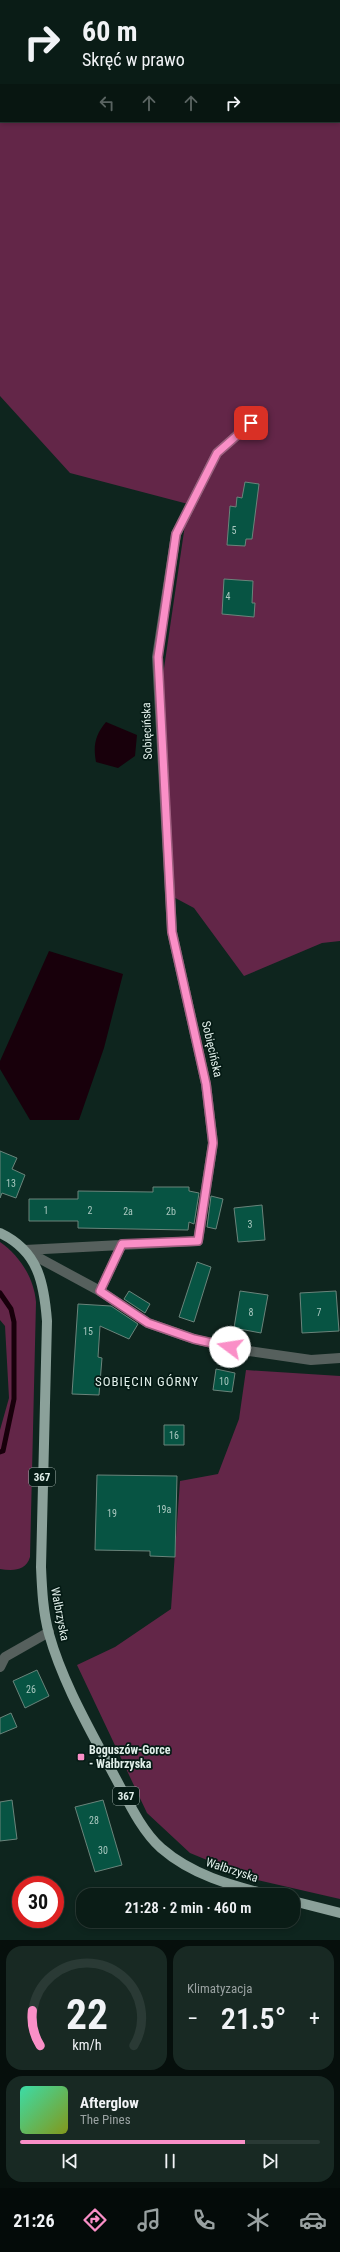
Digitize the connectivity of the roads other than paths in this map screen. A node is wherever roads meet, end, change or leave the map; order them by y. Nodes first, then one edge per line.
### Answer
1 (251, 423) dead end
2 (0, 1232) edge
3 (122, 1244) junction
4 (25, 1250) junction
5 (100, 1291) junction
6 (340, 1358) edge
7 (48, 1632) junction
8 (0, 1667) edge
9 (241, 1888) edge
10 (300, 1903) edge
11 (340, 1912) edge

1 - 3 street, Sobięcińska
2 - 4 main road, Wałbrzyska / 367
3 - 4 street, Sobięcińska
3 - 5 street
4 - 5 street
4 - 7 main road, Wałbrzyska / 367
5 - 6 street
7 - 8 street
7 - 9 main road, Wałbrzyska / 367
10 - 11 main road

